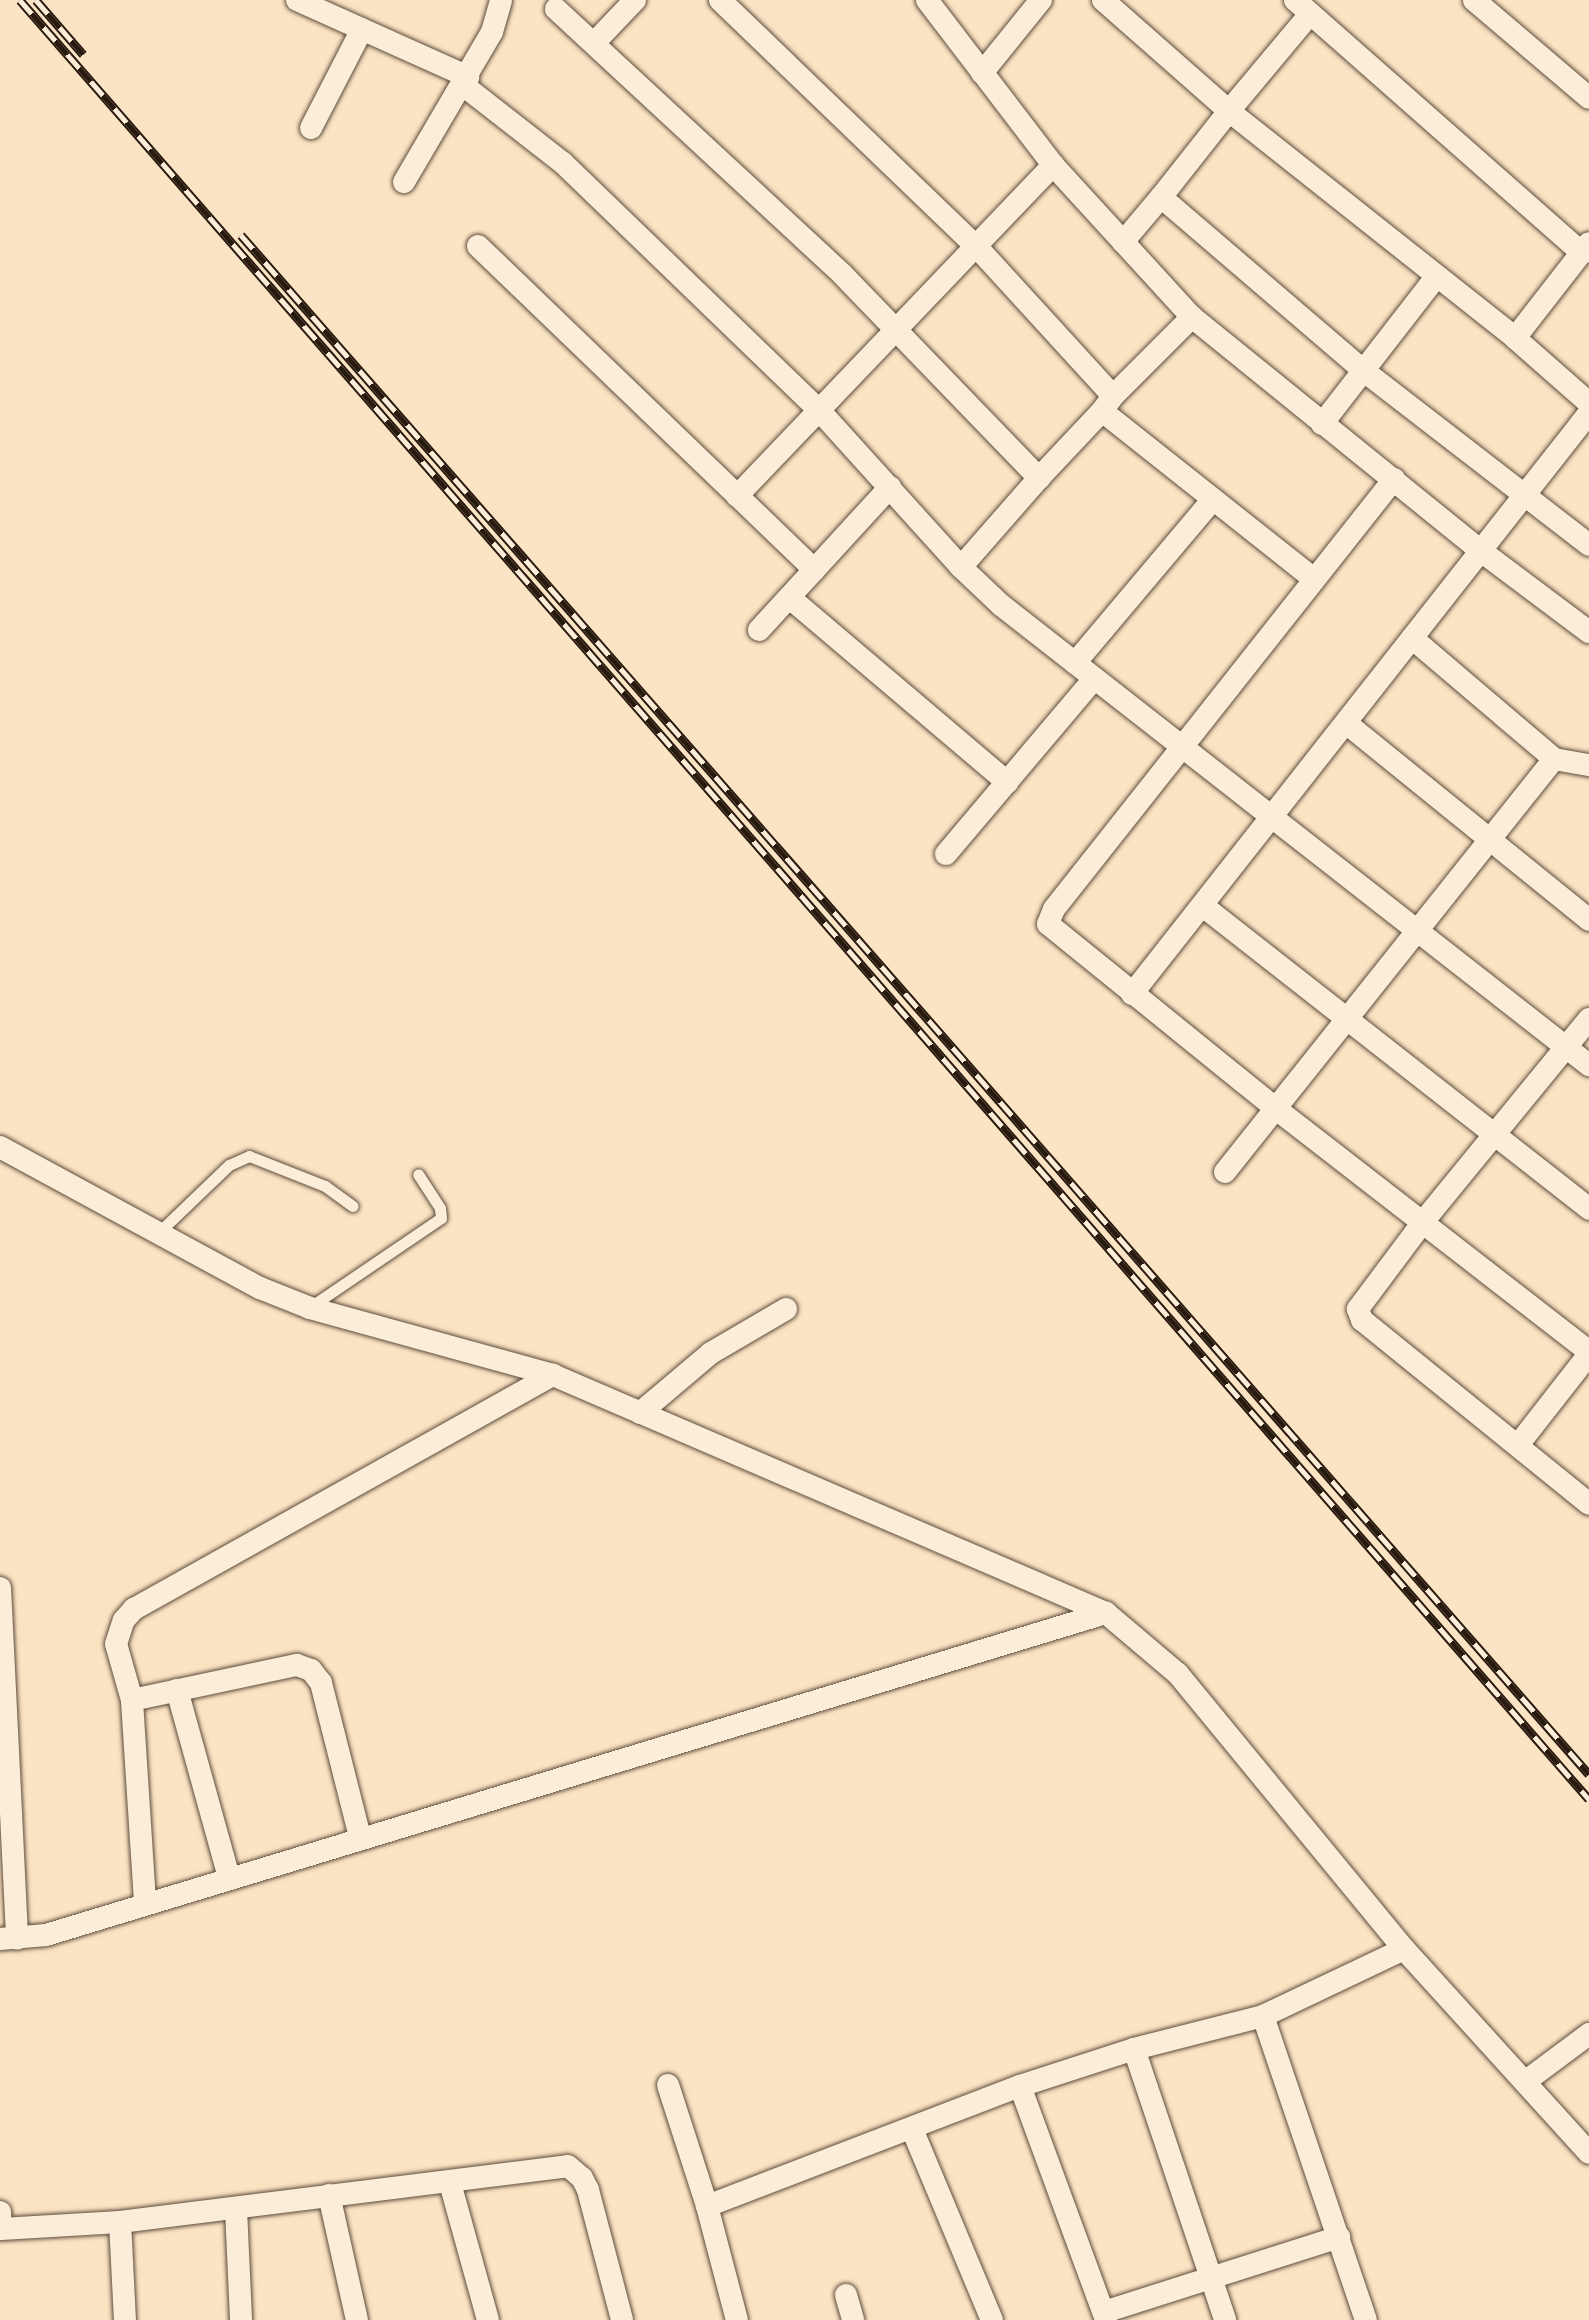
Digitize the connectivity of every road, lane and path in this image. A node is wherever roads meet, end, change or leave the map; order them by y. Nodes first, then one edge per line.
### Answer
1 (297, 0) edge
2 (501, 0) edge
3 (635, 0) edge
4 (720, 0) edge
5 (927, 0) edge
6 (1041, 0) edge
7 (1103, 0) edge
8 (1474, 0) edge
9 (1302, 7) edge
10 (556, 9) dead end
11 (362, 29) junction
12 (595, 42) junction
13 (982, 73) junction
14 (465, 81) junction
15 (1589, 98) edge
16 (1229, 111) junction
17 (311, 128) dead end
18 (1053, 165) junction
19 (404, 182) dead end
20 (1161, 197) junction
21 (1123, 242) junction
22 (478, 246) dead end
23 (976, 246) junction
24 (1585, 248) edge
25 (1437, 276) junction
26 (1192, 317) junction
27 (896, 330) junction
28 (1515, 338) junction
29 (1364, 371) junction
30 (1589, 403) edge
31 (1108, 404) junction
32 (819, 410) junction
33 (1589, 413) edge
34 (1322, 424) junction
35 (1039, 478) junction
36 (1394, 479) junction
37 (890, 487) junction
38 (737, 496) junction
39 (1523, 496) junction
40 (1213, 499) junction
41 (1589, 545) edge
42 (1481, 551) junction
43 (961, 567) junction
44 (815, 570) junction
45 (1313, 578) junction
46 (790, 598) junction
47 (759, 630) dead end
48 (1589, 632) edge
49 (1412, 638) junction
50 (1075, 663) junction
51 (1094, 679) junction
52 (1346, 723) junction
53 (1184, 747) junction
54 (1554, 759) junction
55 (1589, 765) edge
56 (1007, 782) junction
57 (1271, 815) junction
58 (1489, 840) junction
59 (946, 854) dead end
60 (1203, 906) junction
61 (1589, 920) edge
62 (1417, 928) junction
63 (1132, 994) junction
64 (1345, 1017) junction
65 (1589, 1019) edge
66 (1565, 1046) junction
67 (1589, 1065) edge
68 (1275, 1108) junction
69 (1494, 1134) junction
70 (0, 1147) edge
71 (1225, 1172) dead end
72 (418, 1174) dead end
73 (353, 1206) dead end
74 (1589, 1209) edge
75 (1423, 1222) junction
76 (157, 1235) junction
77 (310, 1308) junction
78 (786, 1309) dead end
79 (1589, 1353) edge
80 (553, 1375) junction
81 (640, 1413) junction
82 (1518, 1445) junction
83 (1589, 1504) edge
84 (0, 1588) edge
85 (1106, 1613) junction
86 (2, 1678) edge
87 (177, 1690) junction
88 (132, 1700) junction
89 (6, 1788) edge
90 (360, 1837) junction
91 (229, 1877) junction
92 (145, 1902) junction
93 (9, 1939) edge
94 (1404, 1949) junction
95 (1263, 2016) junction
96 (1589, 2034) edge
97 (1134, 2049) junction
98 (1526, 2081) junction
99 (668, 2085) dead end
100 (1020, 2086) junction
101 (912, 2129) junction
102 (1589, 2153) edge
103 (450, 2183) junction
104 (329, 2195) junction
105 (707, 2206) junction
106 (236, 2209) junction
107 (0, 2212) edge
108 (120, 2222) junction
109 (1, 2229) edge
110 (1339, 2237) junction
111 (0, 2239) edge
112 (1211, 2278) junction
113 (846, 2295) dead end
114 (1105, 2316) edge
115 (125, 2320) edge
116 (241, 2320) edge
117 (357, 2320) edge
118 (488, 2320) edge
119 (622, 2320) edge
120 (737, 2320) edge
121 (853, 2320) edge
122 (992, 2320) edge
123 (1225, 2320) edge
124 (1366, 2320) edge

1 - 11 street
2 - 14 street
3 - 12 street
4 - 23 street
5 - 13 street
6 - 13 street
7 - 16 street
8 - 15 street
9 - 16 street
9 - 24 street
10 - 12 street
11 - 14 street
11 - 17 street
12 - 27 street
13 - 18 street
14 - 19 street
14 - 32 street
16 - 20 street
16 - 25 street
18 - 21 street
18 - 23 street
20 - 21 street
20 - 29 street
21 - 26 street
22 - 38 street
23 - 27 street
23 - 31 street
24 - 28 street
25 - 28 street
25 - 29 street
26 - 31 street
26 - 34 street
27 - 32 street
27 - 35 street
28 - 30 street
29 - 34 street
29 - 39 street
31 - 35 street
31 - 40 street
32 - 37 street
32 - 38 street
33 - 39 street
34 - 36 street
35 - 43 street
36 - 42 street
36 - 45 street
37 - 43 street
37 - 44 street
38 - 44 street
39 - 41 street
39 - 42 street
40 - 45 street
40 - 50 street
42 - 48 street
42 - 49 street
43 - 50 street
44 - 46 street
45 - 53 street
46 - 47 street
46 - 56 street
49 - 52 street
49 - 54 street
50 - 51 street
51 - 53 street
51 - 56 street
52 - 57 street
52 - 58 street
53 - 57 street
53 - 63 street
54 - 55 street
54 - 58 street
56 - 59 street
57 - 60 street
57 - 62 street
58 - 61 street
58 - 62 street
60 - 63 street
60 - 64 street
62 - 64 street
62 - 66 street
63 - 68 street
64 - 68 street
64 - 69 street
65 - 66 street
66 - 67 street
66 - 69 street
68 - 71 street
68 - 75 street
69 - 74 street
69 - 75 street
70 - 76 street
72 - 77 lane
73 - 76 lane
75 - 79 street
75 - 82 street
76 - 77 street
77 - 80 street
78 - 81 street
79 - 82 street
80 - 81 street
80 - 88 street
81 - 85 street
82 - 83 street
84 - 86 street
85 - 90 street
85 - 94 street
86 - 89 street
87 - 88 street
87 - 90 street
87 - 91 street
88 - 92 street
89 - 93 street
90 - 91 street
91 - 92 street
92 - 93 street
94 - 95 street
94 - 98 street
95 - 97 street
95 - 110 street
96 - 98 street
97 - 100 street
97 - 112 street
98 - 102 street
99 - 105 street
100 - 101 street
100 - 114 street
101 - 105 street
101 - 122 street
103 - 104 street
103 - 118 street
103 - 119 street
104 - 106 street
104 - 117 street
105 - 120 street
106 - 108 street
106 - 116 street
107 - 109 street
108 - 109 street
108 - 115 street
109 - 111 street
110 - 112 street
110 - 124 street
112 - 114 street
112 - 123 street
113 - 121 street

